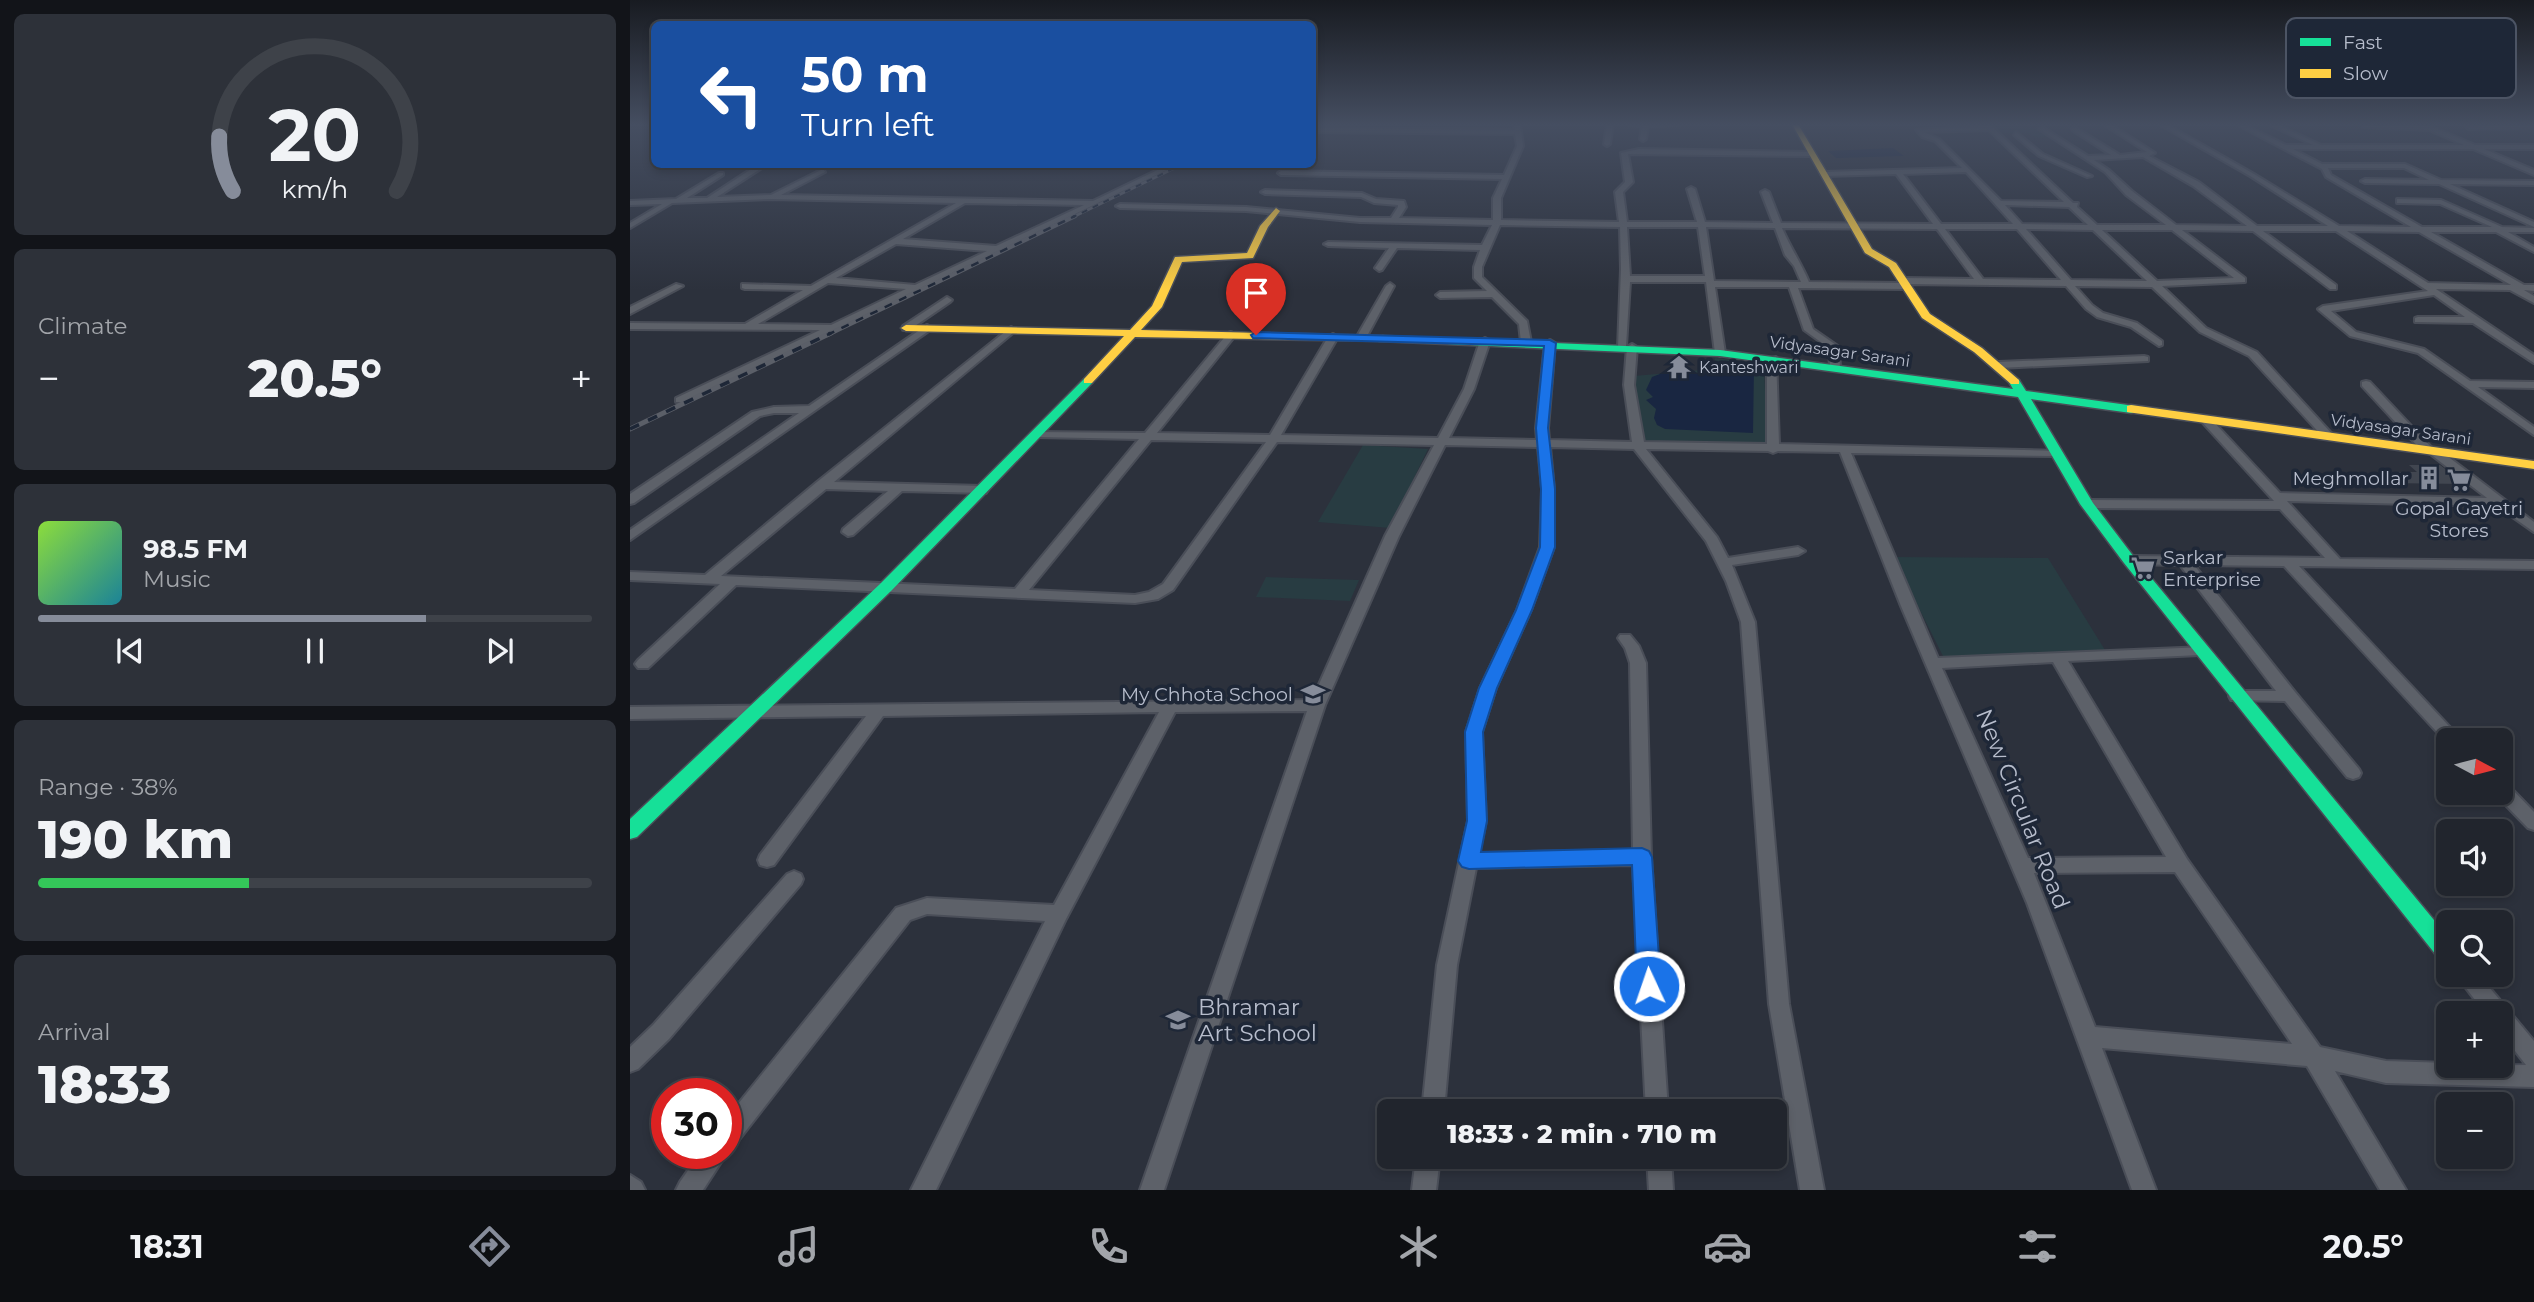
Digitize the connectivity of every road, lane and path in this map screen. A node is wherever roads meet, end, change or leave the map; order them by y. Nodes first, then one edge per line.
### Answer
1 (711, 180) edge
2 (740, 180) edge
3 (806, 180) edge
4 (1144, 180) edge
5 (1275, 180) edge
6 (1505, 180) edge
7 (1629, 180) edge
8 (1827, 180) edge
9 (1904, 180) edge
10 (1976, 180) edge
11 (2047, 180) edge
12 (2117, 180) edge
13 (2188, 180) edge
14 (2255, 180) edge
15 (2334, 180) edge
16 (2435, 180) edge
17 (2365, 181) dead end
18 (2438, 181) junction
19 (2534, 183) edge
20 (1691, 189) dead end
21 (1265, 192) junction
22 (1765, 192) dead end
23 (771, 197) junction
24 (709, 199) junction
25 (676, 200) junction
26 (2400, 201) dead end
27 (962, 202) junction
28 (630, 203) edge
29 (1096, 203) junction
30 (1999, 203) junction
31 (2075, 205) junction
32 (1120, 206) dead end
33 (1246, 209) junction
34 (1276, 211) junction
35 (1392, 221) junction
36 (1497, 222) junction
37 (1624, 225) junction
38 (1702, 225) junction
39 (630, 226) edge
40 (1776, 226) junction
41 (1855, 226) junction
42 (1941, 226) junction
43 (2019, 227) junction
44 (2534, 227) edge
45 (2098, 228) junction
46 (2176, 228) junction
47 (2257, 228) junction
48 (2337, 229) junction
49 (2419, 229) junction
50 (2501, 230) junction
51 (891, 241) junction
52 (1328, 244) dead end
53 (1394, 246) junction
54 (1485, 248) junction
55 (999, 249) junction
56 (2534, 250) edge
57 (1380, 268) dead end
58 (1625, 279) junction
59 (825, 280) junction
60 (1709, 282) junction
61 (1981, 282) junction
62 (1905, 283) junction
63 (2070, 284) junction
64 (2155, 284) junction
65 (1793, 285) junction
66 (1806, 285) junction
67 (679, 286) dead end
68 (745, 286) dead end
69 (1390, 286) dead end
70 (916, 287) junction
71 (2333, 287) dead end
72 (2516, 287) junction
73 (811, 288) junction
74 (2534, 288) edge
75 (2429, 289) junction
76 (1495, 294) junction
77 (1440, 295) dead end
78 (947, 300) dead end
79 (2534, 300) edge
80 (630, 312) edge
81 (2418, 320) dead end
82 (2472, 320) junction
83 (749, 325) junction
84 (630, 326) edge
85 (832, 327) junction
86 (905, 328) joint
87 (927, 328) junction
88 (1011, 330) junction
89 (1136, 333) junction
90 (1231, 335) junction
91 (1333, 337) junction
92 (1361, 338) junction
93 (1485, 341) junction
94 (1526, 342) junction
95 (1550, 343) junction
96 (2159, 343) dead end
97 (1627, 347) junction
98 (1724, 354) junction
99 (1772, 359) junction
100 (2144, 359) dead end
101 (2534, 360) edge
102 (1999, 365) junction
103 (1836, 368) junction
104 (2366, 384) dead end
105 (2472, 384) junction
106 (2534, 385) edge
107 (2025, 394) junction
108 (680, 400) dead end
109 (815, 409) junction
110 (2206, 420) junction
111 (2534, 432) edge
112 (1037, 433) junction
113 (1150, 436) junction
114 (2329, 437) junction
115 (1274, 438) junction
116 (1440, 442) junction
117 (1544, 444) junction
118 (1639, 447) junction
119 (1773, 450) junction
120 (1845, 451) junction
121 (2430, 451) junction
122 (2056, 453) junction
123 (2534, 465) edge
124 (821, 485) junction
125 (900, 487) junction
126 (982, 490) junction
127 (630, 500) edge
128 (2279, 501) junction
129 (2500, 502) junction
130 (2087, 504) junction
131 (2534, 528) edge
132 (848, 532) dead end
133 (630, 536) edge
134 (1798, 551) dead end
135 (2129, 559) junction
136 (2183, 560) junction
137 (1725, 562) junction
138 (2288, 562) junction
139 (2336, 562) junction
140 (2534, 565) edge
141 (630, 576) edge
142 (708, 580) junction
143 (731, 582) junction
144 (886, 587) junction
145 (1018, 593) junction
146 (1625, 638) dead end
147 (2200, 650) junction
148 (2058, 657) junction
149 (1936, 663) junction
150 (643, 664) dead end
151 (2237, 696) junction
152 (2289, 696) junction
153 (1171, 705) junction
154 (1317, 705) junction
155 (878, 711) junction
156 (630, 713) edge
157 (755, 713) junction
158 (2443, 728) edge
159 (2353, 773) dead end
160 (2513, 801) edge
161 (2534, 823) edge
162 (630, 831) edge
163 (1642, 857) junction
164 (767, 860) dead end
165 (1469, 861) junction
166 (2180, 864) junction
167 (2021, 866) junction
168 (794, 879) dead end
169 (1059, 914) junction
170 (2436, 938) edge
171 (2476, 987) edge
172 (2487, 1001) edge
173 (2513, 1032) edge
174 (2086, 1035) junction
175 (2313, 1056) junction
176 (2534, 1058) edge
177 (630, 1062) edge
178 (2534, 1076) edge
179 (1434, 1099) edge
180 (1656, 1099) edge
181 (742, 1118) edge
182 (703, 1169) edge
183 (1427, 1169) edge
184 (1660, 1169) edge
185 (688, 1190) edge
186 (923, 1190) edge
187 (1152, 1190) edge
188 (1424, 1190) edge
189 (1661, 1190) edge
190 (1812, 1190) edge
191 (2144, 1190) edge
192 (2394, 1190) edge

1 - 25 street
2 - 24 street
3 - 23 street
4 - 29 street
5 - 21 street
6 - 36 street
7 - 37 street
8 - 41 street
9 - 42 street
10 - 30 street
11 - 31 street
12 - 46 street
13 - 47 street
14 - 48 street
15 - 49 street
16 - 18 street
17 - 18 street
18 - 19 street
18 - 44 street
20 - 38 street
21 - 33 street
21 - 35 street
22 - 40 street
23 - 24 street
23 - 27 street
24 - 25 street
25 - 28 street
25 - 39 street
26 - 50 street
27 - 29 street
27 - 51 street
29 - 55 street
30 - 31 street
30 - 43 street
31 - 45 street
32 - 33 street
33 - 34 street
34 - 35 street
34 - 89 street
35 - 36 street
36 - 37 street
36 - 54 street
37 - 38 street
37 - 58 street
38 - 40 street
38 - 60 street
40 - 41 street
40 - 66 street
41 - 42 street
41 - 62 street
42 - 43 street
42 - 61 street
43 - 45 street
43 - 63 street
44 - 50 street
45 - 46 street
45 - 64 street
46 - 47 street
46 - 64 street
47 - 48 street
47 - 71 street
48 - 49 street
48 - 75 street
49 - 50 street
49 - 72 street
50 - 56 street
51 - 55 street
51 - 59 street
52 - 53 street
53 - 54 street
53 - 57 street
54 - 76 street
55 - 70 street
58 - 60 street
58 - 97 street
59 - 70 street
59 - 73 street
60 - 65 street
60 - 98 street
61 - 62 street
61 - 63 street
62 - 66 street
62 - 102 street
63 - 64 street
63 - 96 street
64 - 114 street
65 - 66 street
65 - 103 street
67 - 80 street
68 - 73 street
69 - 92 street
70 - 85 street
72 - 74 street
72 - 75 street
72 - 79 street
73 - 83 street
75 - 82 street
75 - 105 street
76 - 77 street
76 - 94 street
78 - 86 street
81 - 82 street
82 - 101 street
83 - 84 street
83 - 85 street
85 - 108 street
86 - 87 street, Vidyasagar Sarani
87 - 88 street, Vidyasagar Sarani
87 - 109 street
88 - 89 street, Vidyasagar Sarani
88 - 124 street
89 - 90 street, Vidyasagar Sarani
89 - 112 street
90 - 91 street, Vidyasagar Sarani
90 - 113 street
91 - 92 street, Vidyasagar Sarani
91 - 115 street
92 - 93 street, Vidyasagar Sarani
93 - 94 street, Vidyasagar Sarani
93 - 116 street
94 - 95 street, Vidyasagar Sarani
95 - 97 street, Vidyasagar Sarani
95 - 117 street
97 - 98 street, Vidyasagar Sarani
97 - 118 street
98 - 99 street, Vidyasagar Sarani
99 - 103 street, Vidyasagar Sarani
99 - 119 street
100 - 102 street
102 - 107 street
103 - 107 street, Vidyasagar Sarani
104 - 121 street
105 - 106 street
105 - 111 street
107 - 110 street, Vidyasagar Sarani
107 - 122 street
109 - 127 street
109 - 133 street
110 - 114 street, Vidyasagar Sarani
110 - 128 street
112 - 113 street
112 - 126 street
113 - 115 street
113 - 145 street
114 - 121 street, Vidyasagar Sarani
115 - 116 street
115 - 145 street
116 - 117 street
116 - 154 street
117 - 118 street
117 - 165 street
118 - 119 street
118 - 137 street
119 - 120 street
120 - 122 street
120 - 149 street, New Circular Road
121 - 123 street, Vidyasagar Sarani
121 - 129 street
122 - 130 street
124 - 125 street
124 - 142 street
125 - 126 street
125 - 132 street
126 - 144 street
128 - 129 street
128 - 130 street
128 - 139 street
129 - 131 street
130 - 135 street
134 - 137 street
135 - 136 street
135 - 147 street
136 - 138 street
136 - 152 street
137 - 190 street
138 - 139 street
138 - 158 street
139 - 140 street
141 - 142 street
142 - 143 street
143 - 144 street
143 - 150 street
144 - 145 street
144 - 157 street
146 - 163 street
147 - 148 street
147 - 151 street
148 - 149 street
148 - 166 street
149 - 167 street, New Circular Road
151 - 152 street
151 - 170 street
152 - 159 street
153 - 154 street
153 - 155 street
153 - 169 street
154 - 187 street
155 - 157 street
155 - 164 street
156 - 157 street
157 - 162 street
160 - 161 street
163 - 165 street
163 - 180 street
165 - 179 street
166 - 167 street
166 - 175 street
167 - 174 street, New Circular Road
168 - 177 street
169 - 181 street
169 - 186 street
171 - 172 street
173 - 176 street
174 - 175 street
174 - 191 street, New Circular Road
175 - 178 street
175 - 192 street
182 - 185 street
183 - 188 street
184 - 189 street

